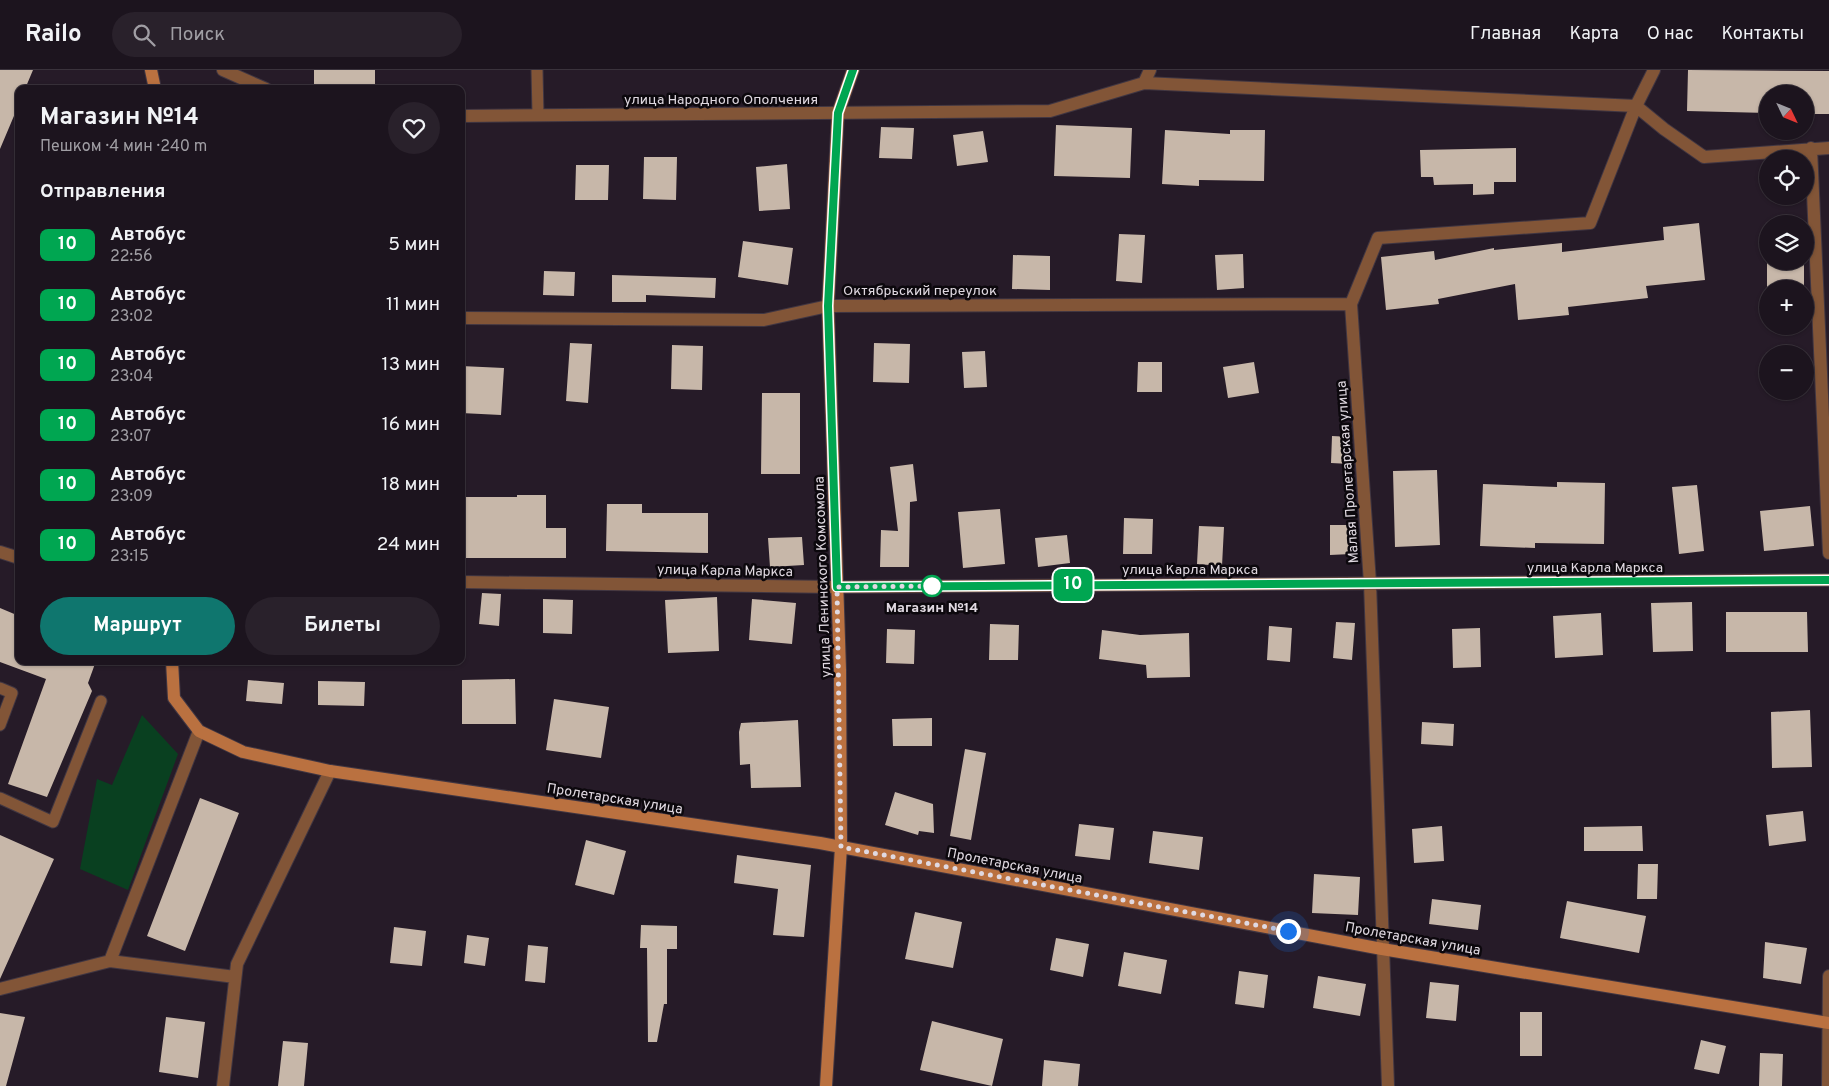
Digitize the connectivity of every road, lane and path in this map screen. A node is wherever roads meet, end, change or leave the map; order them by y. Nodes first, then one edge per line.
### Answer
1 (151, 70) edge
2 (223, 70) edge
3 (537, 70) edge
4 (853, 70) edge
5 (1150, 70) edge
6 (1654, 70) edge
7 (1144, 83) junction
8 (154, 85) edge
9 (257, 85) edge
10 (1636, 106) junction
11 (838, 113) junction
12 (538, 115) junction
13 (465, 116) edge
14 (1811, 148) junction
15 (1829, 148) edge
16 (1351, 304) junction
17 (828, 306) junction
18 (465, 318) edge
19 (0, 552) edge
20 (1829, 553) edge
21 (15, 557) edge
22 (1829, 580) edge
23 (465, 582) edge
24 (1370, 583) junction
25 (837, 587) junction
26 (172, 665) edge
27 (0, 688) edge
28 (101, 701) dead end
29 (0, 724) edge
30 (199, 731) junction
31 (330, 771) junction
32 (0, 798) edge
33 (841, 847) junction
34 (1382, 949) junction
35 (110, 961) junction
36 (1829, 976) edge
37 (235, 977) junction
38 (0, 989) edge
39 (1829, 1023) edge
40 (223, 1086) edge
41 (826, 1086) edge
42 (1388, 1086) edge
43 (1828, 1086) edge

1 - 8 main road
2 - 9 street
3 - 12 lane
4 - 11 main road, улица Ленинского Комсомола
5 - 7 street
6 - 10 street, Малая Пролетарская улица
7 - 10 street, улица Народного Ополчения
7 - 11 street, улица Народного Ополчения
10 - 14 street
10 - 16 street, Малая Пролетарская улица
11 - 12 street, улица Народного Ополчения
11 - 17 main road, улица Ленинского Комсомола
12 - 13 street, улица Народного Ополчения
14 - 15 street
14 - 20 street
16 - 17 street, Октябрьский переулок
16 - 24 street, Малая Пролетарская улица
17 - 18 street, Октябрьский переулок
17 - 25 main road, улица Ленинского Комсомола
19 - 21 street
22 - 24 street, улица Карла Маркса
23 - 25 street, улица Карла Маркса
24 - 25 street, улица Карла Маркса
24 - 34 street, Малая Пролетарская улица
25 - 33 main road, улица Ленинского Комсомола
26 - 30 main road
27 - 29 lane
28 - 32 lane
30 - 31 main road, Пролетарская улица
30 - 35 street
31 - 33 main road, Пролетарская улица
31 - 37 street
33 - 34 main road, Пролетарская улица
33 - 41 main road, улица Ленинского Комсомола
34 - 39 main road, Пролетарская улица
34 - 42 street, Малая Пролетарская улица
35 - 37 street
35 - 38 street
36 - 39 street
37 - 40 street
39 - 43 street

